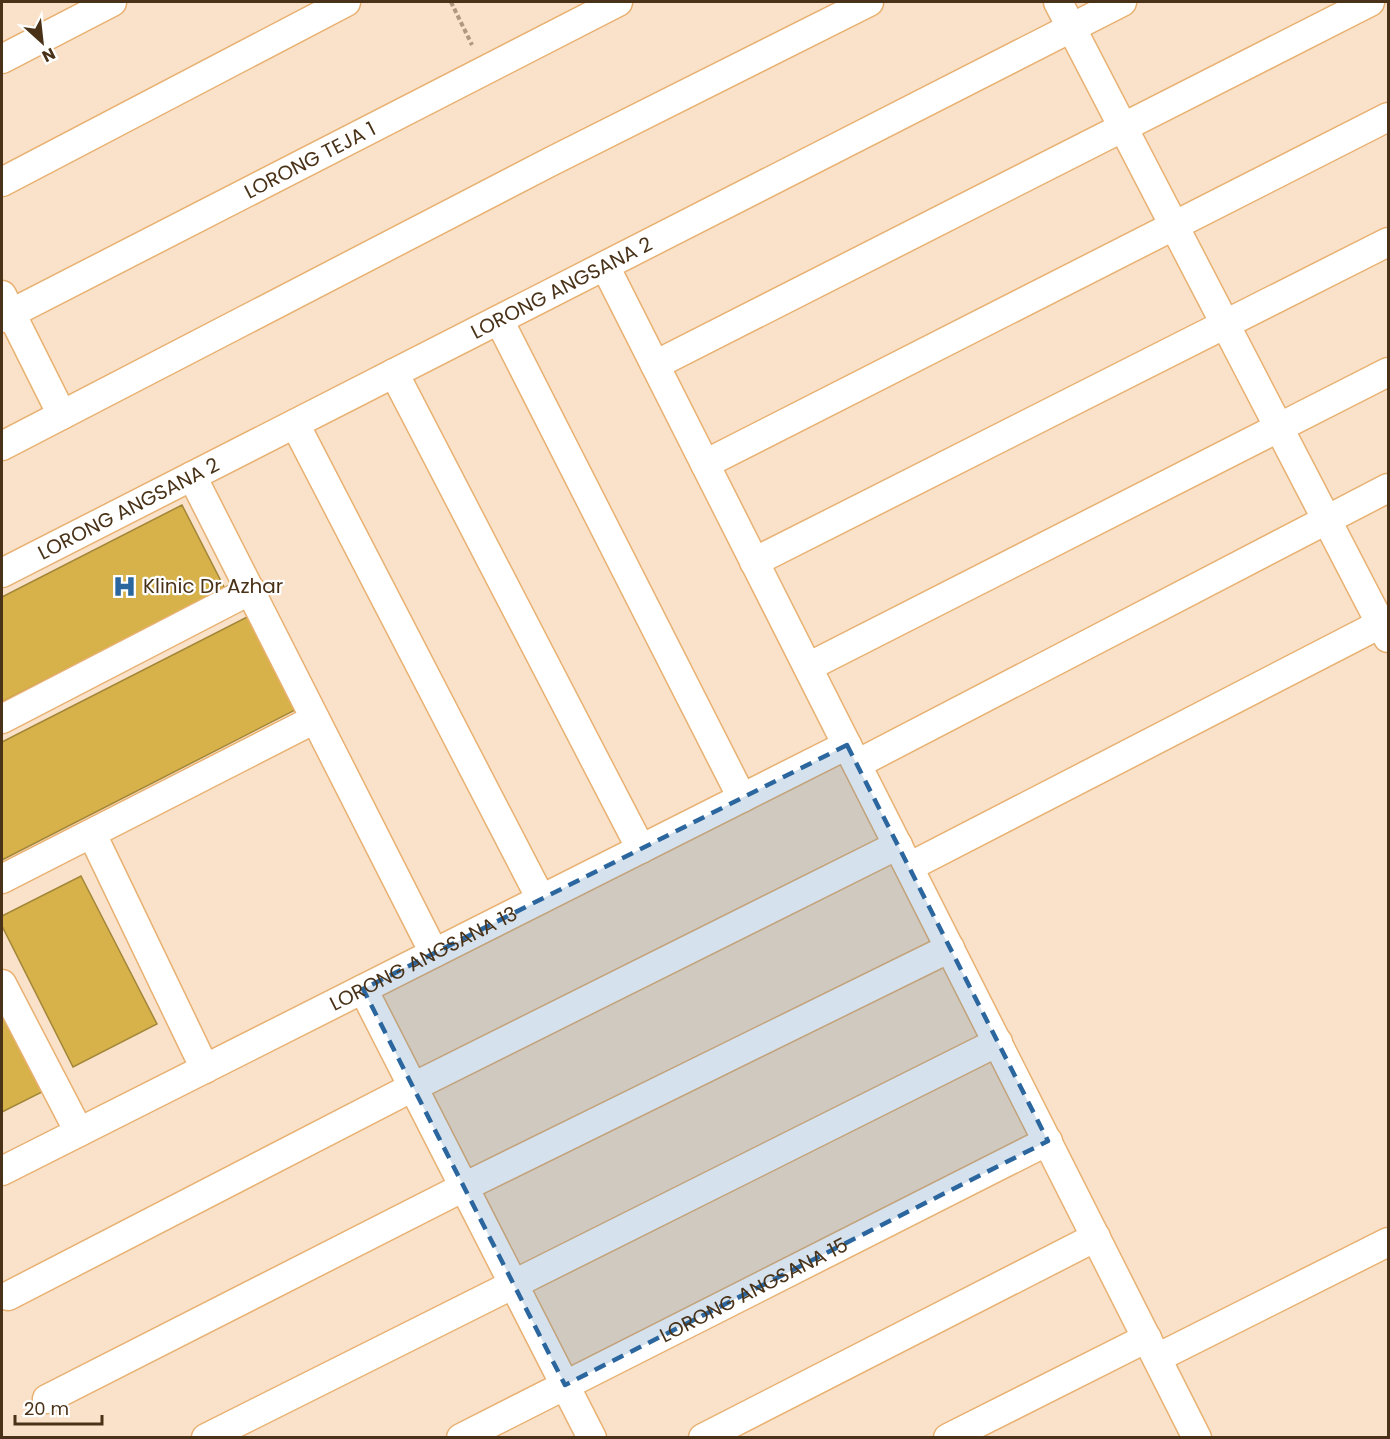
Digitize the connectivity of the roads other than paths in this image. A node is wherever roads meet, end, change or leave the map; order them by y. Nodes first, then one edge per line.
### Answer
1 (112, 2) edge
2 (346, 2) edge
3 (618, 2) edge
4 (869, 2) edge
5 (1058, 2) edge
6 (1122, 2) edge
7 (1370, 2) edge
8 (1072, 27) junction
9 (2, 59) edge
10 (1389, 117) edge
11 (1124, 127) junction
12 (2, 182) edge
13 (1175, 226) junction
14 (1389, 242) edge
15 (605, 266) junction
16 (5, 309) edge
17 (499, 320) junction
18 (1226, 324) junction
19 (655, 365) junction
20 (1389, 372) edge
21 (394, 374) junction
22 (62, 415) junction
23 (295, 424) junction
24 (1280, 429) junction
25 (2, 446) edge
26 (705, 464) junction
27 (192, 476) junction
28 (1389, 488) edge
29 (1327, 519) junction
30 (754, 562) junction
31 (2, 573) edge
32 (251, 590) junction
33 (1386, 627) edge
34 (808, 668) junction
35 (315, 718) junction
36 (2, 719) edge
37 (852, 755) junction
38 (742, 798) junction
39 (92, 834) junction
40 (641, 849) junction
41 (903, 856) junction
42 (2, 879) edge
43 (541, 899) junction
44 (950, 948) junction
45 (434, 953) junction
46 (2, 984) edge
47 (363, 988) junction
48 (998, 1042) junction
49 (205, 1069) junction
50 (413, 1087) junction
51 (79, 1132) junction
52 (1048, 1142) junction
53 (2, 1171) edge
54 (464, 1187) junction
55 (1096, 1237) junction
56 (1389, 1242) edge
57 (513, 1283) junction
58 (8, 1296) dead end
59 (1152, 1348) junction
60 (565, 1385) junction
61 (47, 1399) dead end
62 (1191, 1435) edge
63 (206, 1437) edge
64 (461, 1437) edge
65 (592, 1437) edge
66 (703, 1437) edge
67 (948, 1437) edge

1 - 9 street
2 - 12 street
3 - 16 street, LORONG TEJA 1
4 - 22 street
5 - 8 street
6 - 8 street, LORONG ANGSANA 2
7 - 11 street
8 - 11 street
8 - 15 street, LORONG ANGSANA 2
10 - 13 street
11 - 13 street
11 - 19 street
13 - 18 street
13 - 26 street
14 - 18 street
15 - 17 street, LORONG ANGSANA 2
15 - 19 street
16 - 22 street
17 - 21 street, LORONG ANGSANA 2
17 - 38 street
18 - 24 street
18 - 30 street
19 - 26 street
20 - 24 street
21 - 23 street, LORONG ANGSANA 2
21 - 40 street
22 - 25 street
23 - 27 street, LORONG ANGSANA 2
23 - 43 street
24 - 29 street
24 - 34 street
26 - 30 street
27 - 31 street, LORONG ANGSANA 2
27 - 32 street
28 - 29 street, LORONG ANGSANA 13
29 - 33 street
29 - 37 street, LORONG ANGSANA 13
30 - 34 street
32 - 35 street
32 - 36 street
33 - 41 street
34 - 37 street
35 - 39 street
35 - 45 street
37 - 38 street, LORONG ANGSANA 13
37 - 41 street
38 - 40 street, LORONG ANGSANA 13
39 - 42 street
39 - 49 street
40 - 43 street, LORONG ANGSANA 13
41 - 44 street
41 - 50 street
43 - 45 street, LORONG ANGSANA 13
44 - 48 street
44 - 54 street
45 - 47 street, LORONG ANGSANA 13
46 - 51 street
47 - 49 street, LORONG ANGSANA 13
47 - 50 street
48 - 52 street
48 - 57 street
49 - 51 street, LORONG ANGSANA 13
50 - 54 street
50 - 58 street
51 - 53 street, LORONG ANGSANA 13
52 - 55 street
52 - 60 street, LORONG ANGSANA 15
54 - 57 street
54 - 61 street
55 - 59 street
55 - 66 street
56 - 59 street
57 - 60 street
57 - 63 street
59 - 62 street
59 - 67 street
60 - 64 street, LORONG ANGSANA 15
60 - 65 street

